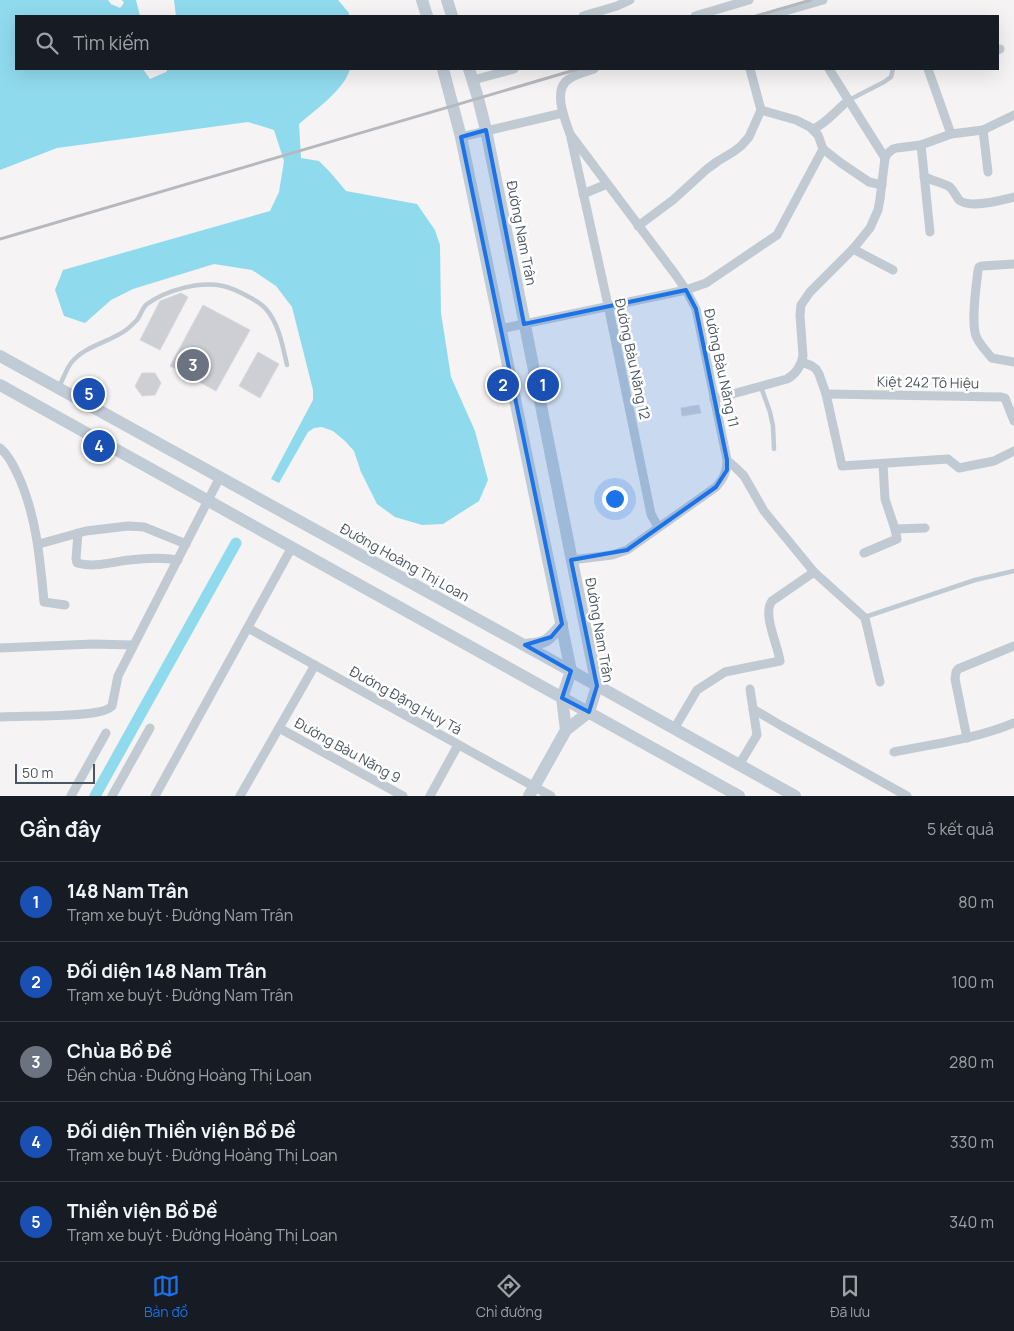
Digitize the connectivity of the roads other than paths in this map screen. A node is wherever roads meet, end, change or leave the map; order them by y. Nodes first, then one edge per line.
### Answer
1 (422, 0) edge
2 (447, 0) edge
3 (630, 0) edge
4 (749, 0) edge
5 (823, 0) edge
6 (726, 4) edge
7 (427, 15) edge
8 (452, 15) edge
9 (586, 15) edge
10 (698, 15) edge
11 (771, 15) edge
12 (443, 70) edge
13 (507, 70) edge
14 (591, 70) edge
15 (750, 70) edge
16 (830, 70) edge
17 (893, 70) edge
18 (928, 70) edge
19 (471, 75) edge
20 (849, 100) junction
21 (760, 110) junction
22 (563, 113) junction
23 (1014, 115) edge
24 (486, 130) junction
25 (813, 130) junction
26 (983, 130) junction
27 (570, 134) junction
28 (951, 134) junction
29 (461, 136) junction
30 (921, 145) junction
31 (823, 149) junction
32 (885, 158) junction
33 (988, 172) dead end
34 (924, 177) junction
35 (607, 184) junction
36 (882, 184) junction
37 (583, 194) junction
38 (1014, 197) edge
39 (638, 226) junction
40 (930, 232) dead end
41 (853, 249) junction
42 (1014, 264) edge
43 (892, 270) dead end
44 (686, 290) junction
45 (608, 305) junction
46 (524, 324) junction
47 (500, 329) junction
48 (0, 356) edge
49 (802, 362) junction
50 (1014, 362) edge
51 (287, 365) dead end
52 (0, 386) edge
53 (761, 386) junction
54 (58, 388) junction
55 (826, 394) junction
56 (714, 399) junction
57 (1014, 421) edge
58 (0, 448) edge
59 (774, 449) dead end
60 (1014, 451) edge
61 (727, 460) junction
62 (883, 464) junction
63 (220, 477) junction
64 (208, 501) junction
65 (658, 527) junction
66 (925, 528) dead end
67 (895, 530) junction
68 (78, 533) junction
69 (39, 544) junction
70 (186, 544) junction
71 (292, 547) junction
72 (864, 553) dead end
73 (178, 560) junction
74 (571, 560) junction
75 (1014, 571) edge
76 (814, 572) junction
77 (64, 605) dead end
78 (864, 618) junction
79 (562, 624) junction
80 (248, 628) junction
81 (133, 645) junction
82 (525, 645) junction
83 (1014, 646) edge
84 (0, 648) edge
85 (314, 665) junction
86 (571, 670) junction
87 (880, 682) dead end
88 (597, 686) junction
89 (750, 688) dead end
90 (562, 698) junction
91 (753, 709) junction
92 (589, 712) junction
93 (0, 717) edge
94 (1014, 723) edge
95 (150, 728) dead end
96 (279, 728) junction
97 (674, 729) junction
98 (566, 730) junction
99 (106, 733) dead end
100 (967, 738) junction
101 (458, 745) junction
102 (894, 752) dead end
103 (738, 765) junction
104 (532, 791) edge
105 (244, 795) edge
106 (71, 796) edge
107 (112, 796) edge
108 (155, 796) edge
109 (403, 796) edge
110 (430, 796) edge
111 (551, 796) edge
112 (739, 796) edge
113 (795, 796) edge
114 (907, 796) edge

1 - 7 main road
2 - 8 main road
3 - 9 street
4 - 6 street
5 - 11 street
6 - 10 street
12 - 29 main road
13 - 19 street
14 - 22 street, Đường Bàu Năng 11
15 - 21 street
16 - 20 street
17 - 20 lane
18 - 28 street
19 - 24 main road, Đường Nam Trân
20 - 25 street
20 - 32 street
21 - 25 street
21 - 39 street
22 - 24 street
22 - 27 street, Đường Bàu Năng 11
23 - 26 street
24 - 29 street
24 - 46 main road, Đường Nam Trân
25 - 31 street
26 - 28 street
26 - 33 street
27 - 35 street, Đường Bàu Năng 11
27 - 37 street, Đường Bàu Năng 12
28 - 30 street
29 - 47 main road
30 - 32 street
30 - 34 street
31 - 36 street
31 - 44 street
32 - 36 street
34 - 38 street
34 - 40 street
35 - 37 street
35 - 39 street, Đường Bàu Năng 11
36 - 41 street
37 - 45 street, Đường Bàu Năng 12
39 - 44 street, Đường Bàu Năng 11
41 - 43 street
41 - 49 street
42 - 50 street
44 - 45 street
44 - 56 street, Đường Bàu Năng 11
45 - 46 street
45 - 65 street, Đường Bàu Năng 12
46 - 47 street
46 - 74 main road, Đường Nam Trân
47 - 79 main road
48 - 54 main road, Đường Hoàng Thị Loan
49 - 53 street
49 - 55 street
51 - 54 lane
52 - 64 main road
53 - 56 street
53 - 59 lane
54 - 63 main road, Đường Hoàng Thị Loan
55 - 57 street, Kiệt 242 Tô Hiệu
55 - 62 street
56 - 61 street, Đường Bàu Năng 11
58 - 69 street
60 - 62 street
61 - 65 street
61 - 76 street
62 - 67 street
63 - 64 street
63 - 82 main road, Đường Hoàng Thị Loan
64 - 70 street
64 - 71 main road
65 - 74 street
66 - 67 street
67 - 72 street
68 - 69 street
68 - 70 street
68 - 73 street
69 - 77 street
70 - 73 street
71 - 80 street
71 - 90 main road
73 - 81 street
74 - 88 main road, Đường Nam Trân
75 - 78 lane
76 - 78 street
76 - 97 street
78 - 87 street
79 - 82 main road
79 - 86 main road
80 - 85 street, Đường Đặng Huy Tá
80 - 108 street
81 - 84 street
81 - 93 street
82 - 86 main road, Đường Hoàng Thị Loan
83 - 100 street
85 - 96 street
85 - 101 street, Đường Đặng Huy Tá
86 - 88 main road, Đường Hoàng Thị Loan
86 - 90 main road
88 - 92 main road, Đường Nam Trân
88 - 97 main road, Đường Hoàng Thị Loan
89 - 91 street
90 - 92 main road
90 - 98 main road
91 - 103 street
91 - 114 street
92 - 98 main road
92 - 112 main road
94 - 100 street
95 - 107 street
96 - 105 street
96 - 109 street, Đường Bàu Năng 9
97 - 103 main road, Đường Hoàng Thị Loan
98 - 104 main road
99 - 106 street
100 - 102 street
101 - 104 street, Đường Đặng Huy Tá
101 - 110 street
103 - 113 main road, Đường Hoàng Thị Loan
104 - 111 street, Đường Đặng Huy Tá

